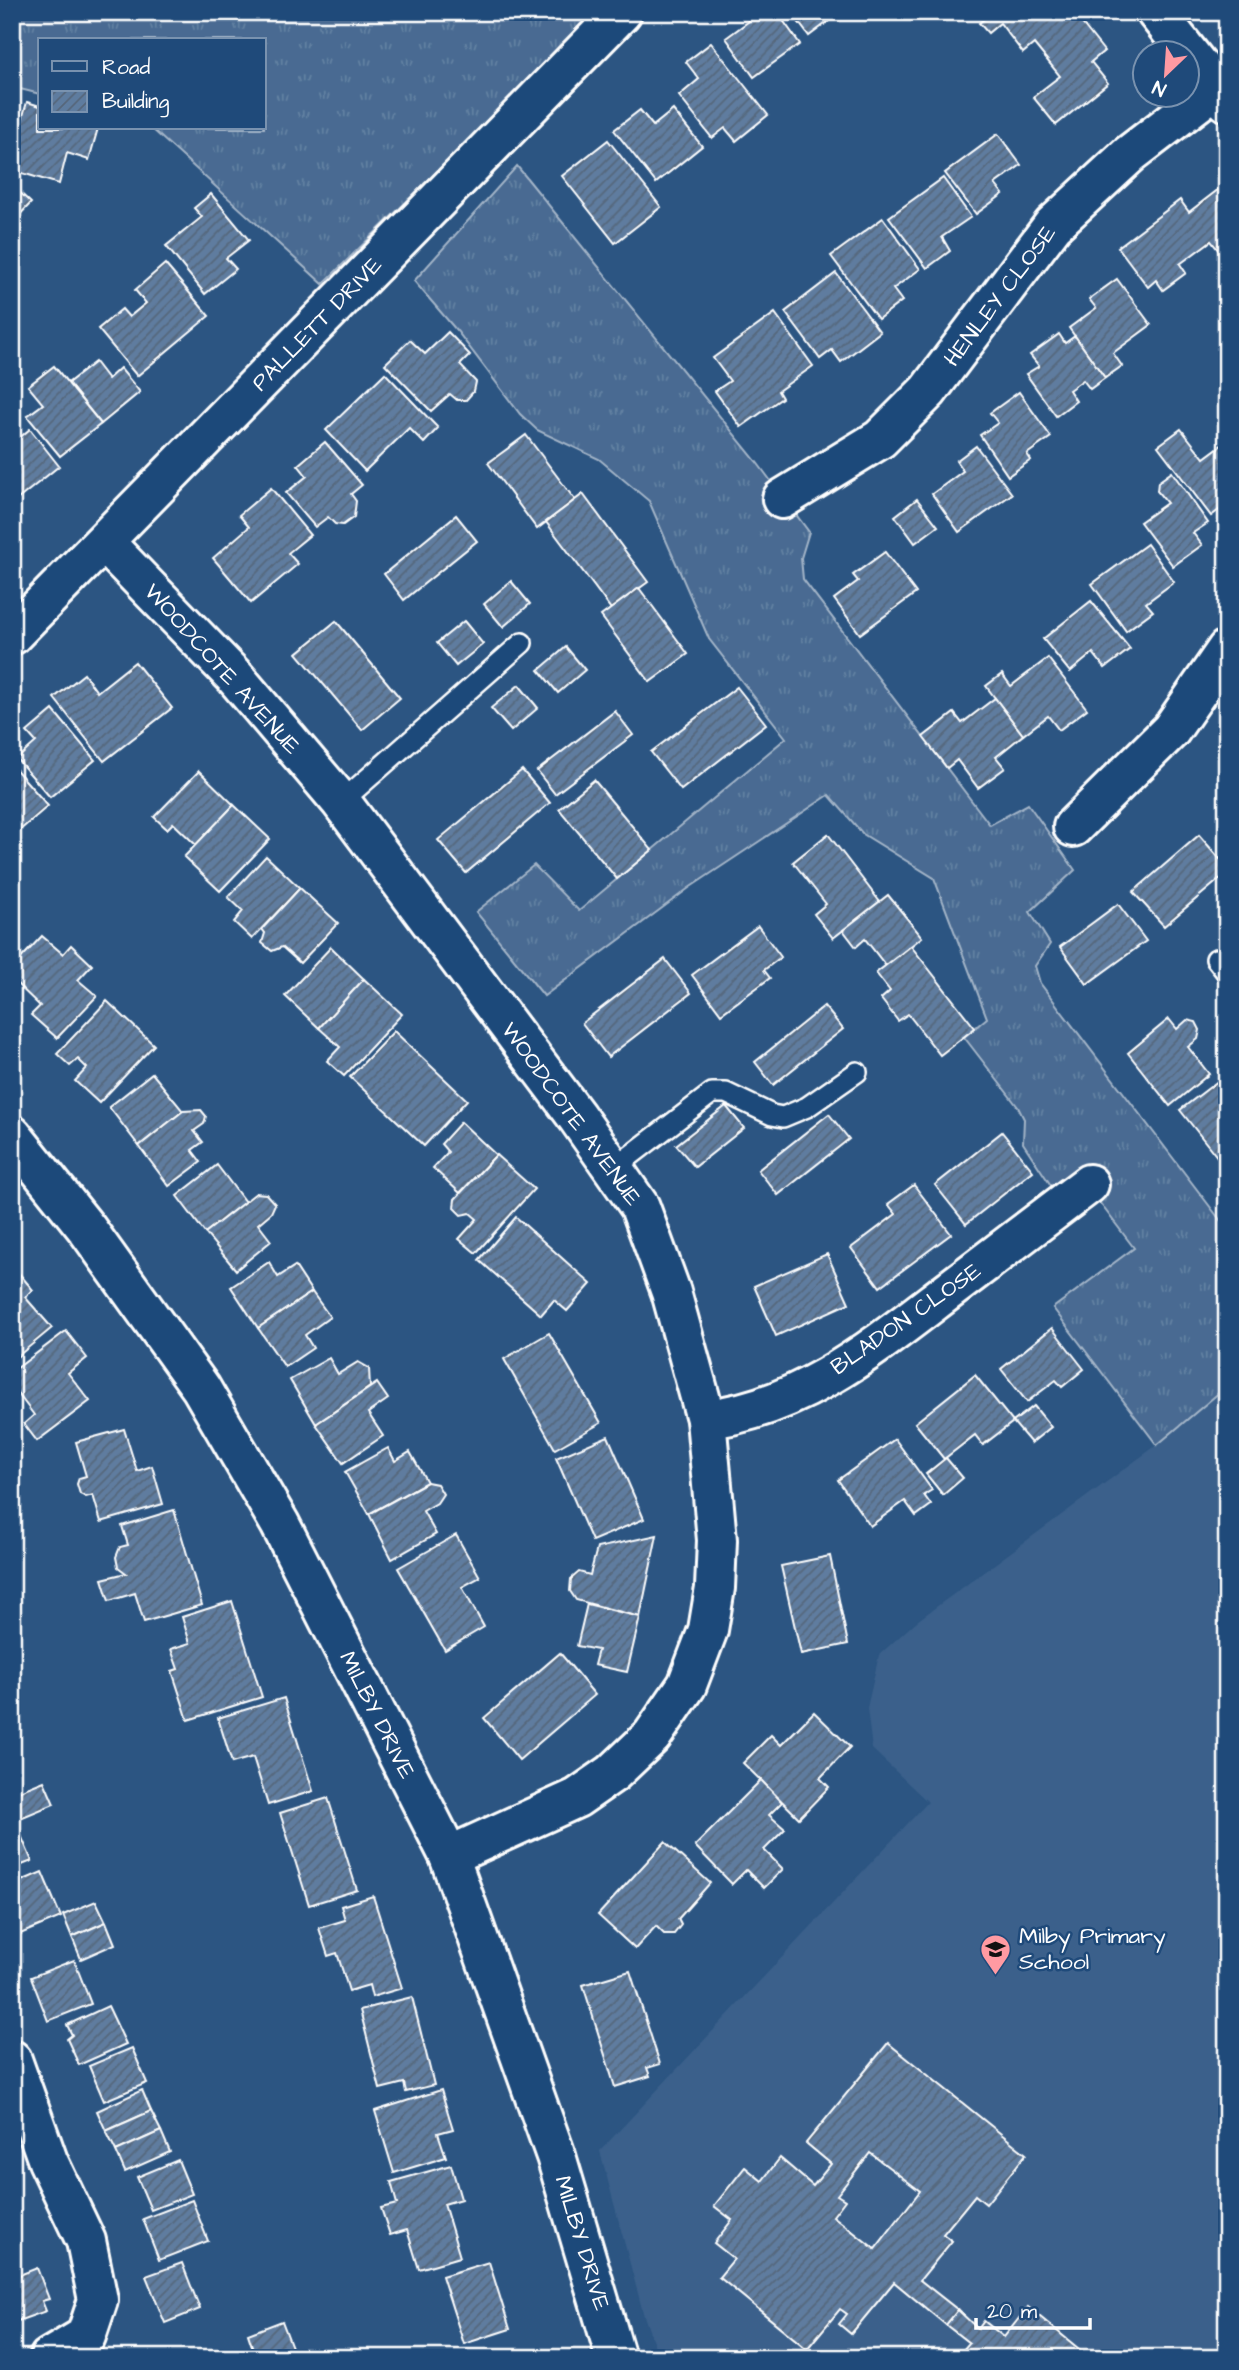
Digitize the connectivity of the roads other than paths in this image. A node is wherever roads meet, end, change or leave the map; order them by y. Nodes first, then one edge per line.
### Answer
1 (622, 12) edge
2 (1156, 12) edge
3 (1221, 95) edge
4 (782, 499) dead end
5 (104, 542) junction
6 (12, 635) edge
7 (522, 643) dead end
8 (1222, 669) edge
9 (341, 802) junction
10 (1073, 827) dead end
11 (857, 1072) dead end
12 (12, 1135) edge
13 (613, 1169) junction
14 (1089, 1184) dead end
15 (706, 1419) junction
16 (449, 1856) junction
17 (12, 2060) edge
18 (48, 2358) edge
19 (616, 2358) edge

1 - 5 street, PALLETT DRIVE
2 - 3 street
3 - 4 street, HENLEY CLOSE
5 - 6 street, PALLETT DRIVE
5 - 9 street, WOODCOTE AVENUE
7 - 9 lane
8 - 10 street
9 - 13 street, WOODCOTE AVENUE
11 - 13 lane
12 - 16 street, MILBY DRIVE
13 - 15 street, WOODCOTE AVENUE
14 - 15 street, BLADON CLOSE
15 - 16 street, WOODCOTE AVENUE
16 - 19 street, MILBY DRIVE
17 - 18 street

